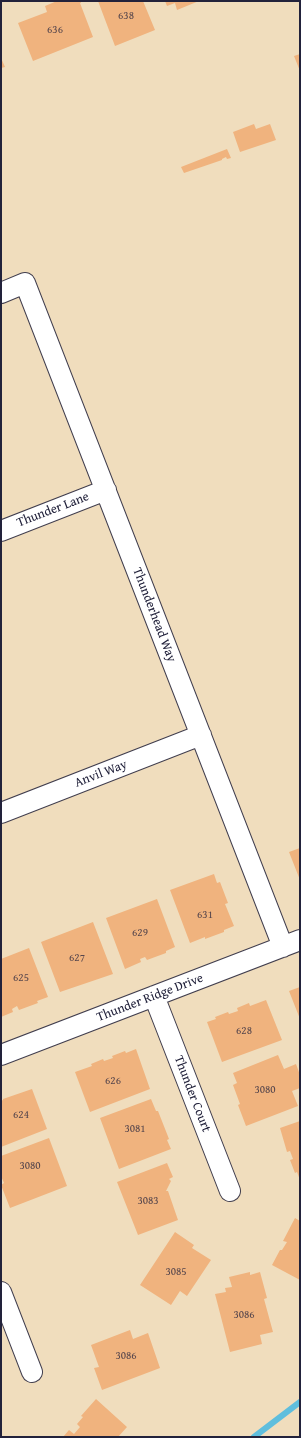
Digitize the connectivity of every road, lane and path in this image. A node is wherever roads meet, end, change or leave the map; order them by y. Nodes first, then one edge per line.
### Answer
1 (1, 293) edge
2 (106, 490) junction
3 (1, 531) edge
4 (201, 735) junction
5 (1, 813) edge
6 (292, 943) edge
7 (154, 996) junction
8 (1, 1055) edge
9 (230, 1191) dead end
10 (1, 1292) edge
11 (32, 1372) dead end

1 - 2 street, Thunderhead Way
2 - 3 street, Thunder Lane
2 - 4 street, Thunderhead Way
4 - 5 street, Anvil Way
4 - 6 street, Thunderhead Way
6 - 7 street, Thunder Ridge Drive
7 - 8 street, Thunder Ridge Drive
7 - 9 street, Thunder Court
10 - 11 street

